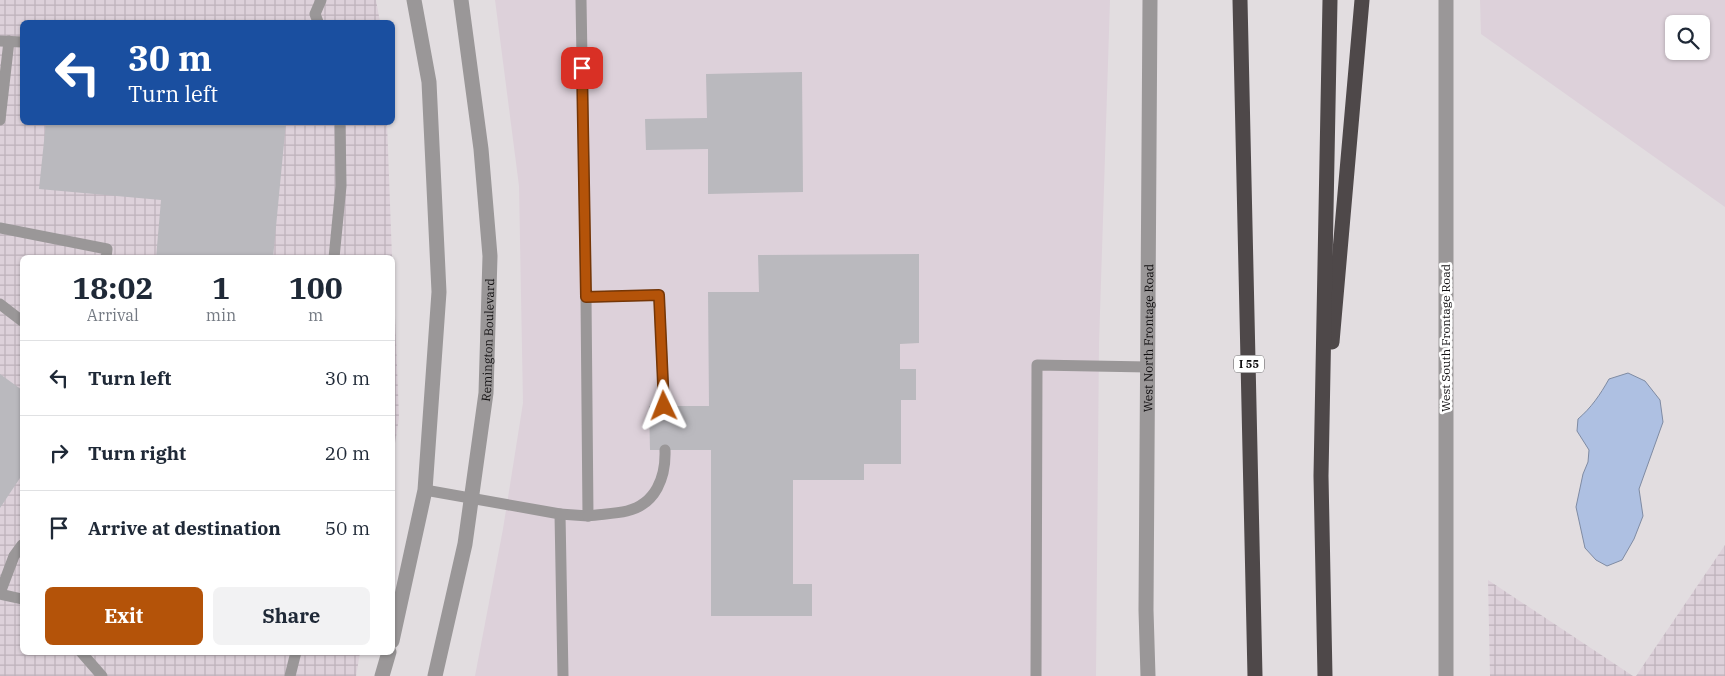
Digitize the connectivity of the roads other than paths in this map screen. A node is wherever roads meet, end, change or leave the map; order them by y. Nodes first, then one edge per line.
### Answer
1 (321, 0) edge
2 (414, 0) edge
3 (461, 0) edge
4 (581, 0) edge
5 (1150, 0) edge
6 (1240, 0) edge
7 (1244, 0) edge
8 (1330, 0) edge
9 (1362, 0) edge
10 (1446, 0) edge
11 (317, 20) edge
12 (5, 41) edge
13 (20, 42) edge
14 (1242, 51) junction
15 (0, 120) edge
16 (340, 125) edge
17 (0, 228) edge
18 (106, 255) edge
19 (334, 255) edge
20 (586, 297) junction
21 (0, 304) edge
22 (20, 319) edge
23 (1148, 367) junction
24 (664, 406) dead end
25 (665, 450) dead end
26 (1321, 476) junction
27 (425, 490) junction
28 (472, 498) junction
29 (560, 514) junction
30 (588, 516) junction
31 (20, 548) edge
32 (0, 593) edge
33 (20, 598) edge
34 (395, 627) edge
35 (84, 655) edge
36 (295, 655) edge
37 (388, 655) edge
38 (102, 676) edge
39 (290, 676) edge
40 (382, 676) edge
41 (435, 676) edge
42 (563, 676) edge
43 (1036, 676) edge
44 (1148, 676) edge
45 (1255, 676) edge
46 (1325, 676) edge
47 (1446, 676) edge

1 - 11 lane
2 - 27 street
3 - 28 street, Remington Boulevard
4 - 20 lane
5 - 23 street, West North Frontage Road
6 - 14 highway
7 - 14 highway, I 55
8 - 26 highway
9 - 26 highway
10 - 47 street, West South Frontage Road
12 - 13 lane
12 - 15 lane
14 - 45 highway, I 55
16 - 19 lane
17 - 18 lane
20 - 24 lane
20 - 30 lane
21 - 22 lane
23 - 43 lane
23 - 44 street, West North Frontage Road
25 - 30 lane
26 - 46 highway
27 - 28 lane
27 - 34 street
28 - 29 lane
28 - 41 street, Remington Boulevard
29 - 30 lane
29 - 42 lane
31 - 32 lane
32 - 33 lane
35 - 38 lane
36 - 39 lane
37 - 40 street

